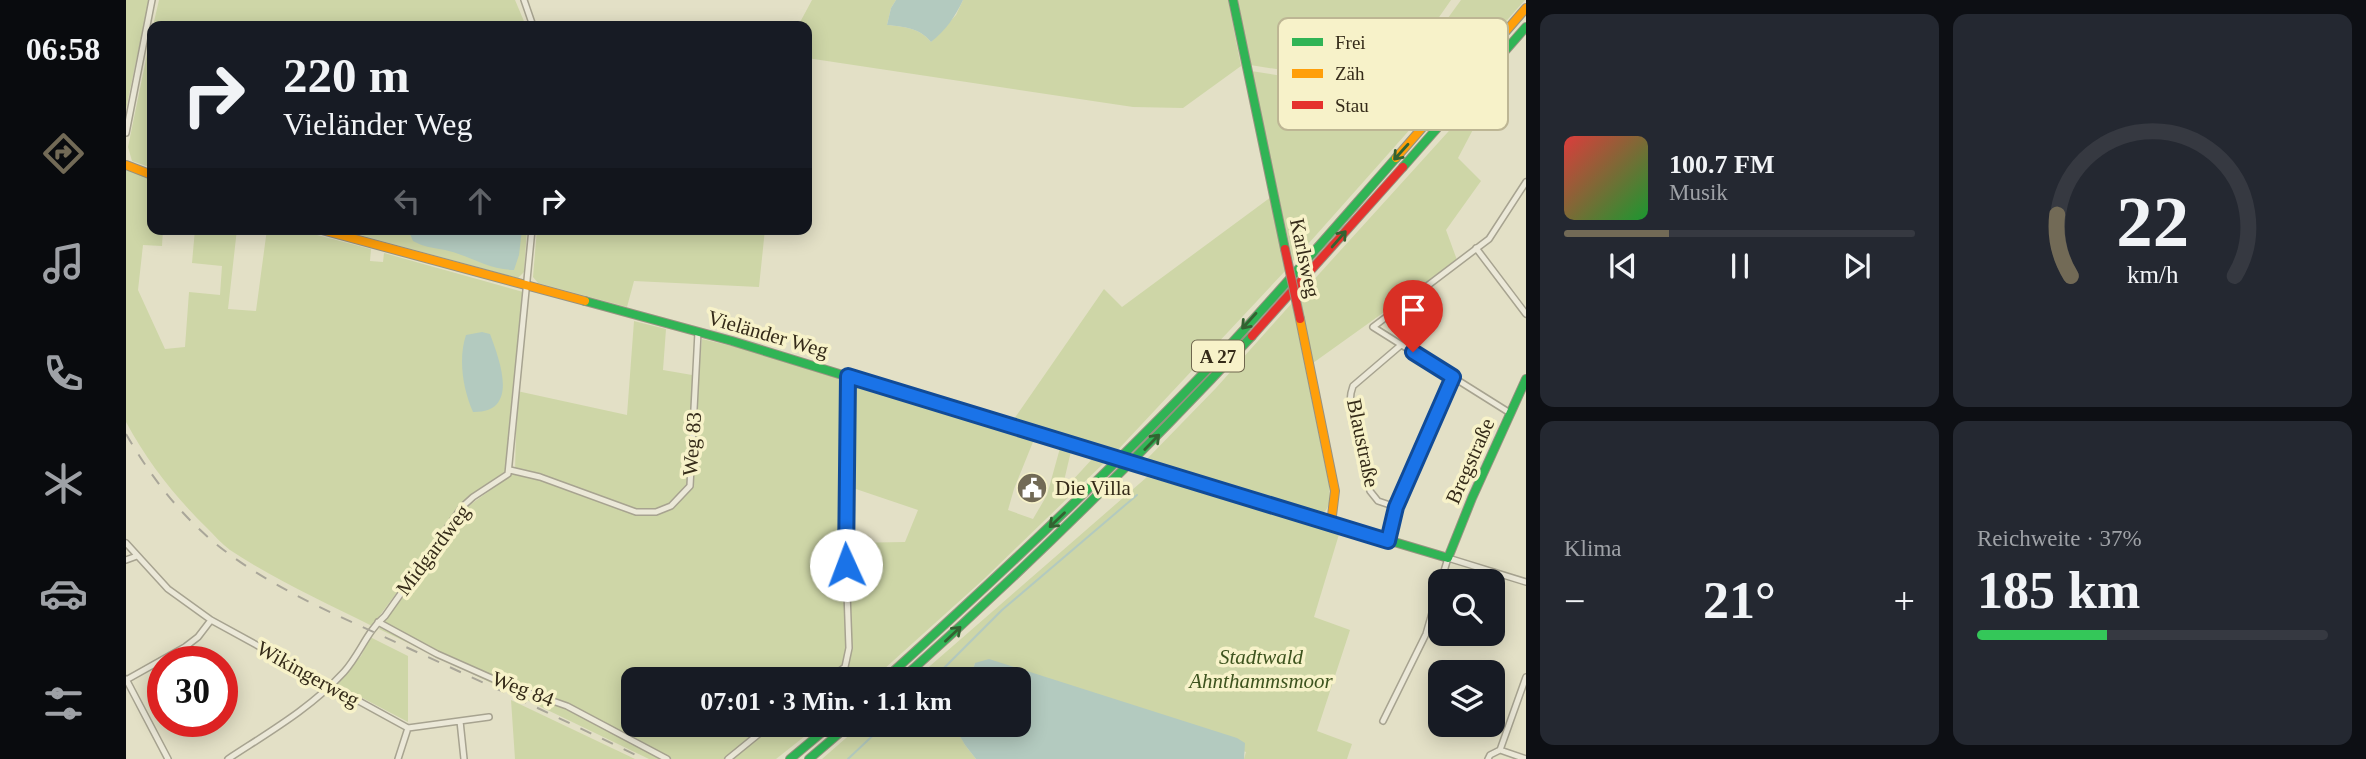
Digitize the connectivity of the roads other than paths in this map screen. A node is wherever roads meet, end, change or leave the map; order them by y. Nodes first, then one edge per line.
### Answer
1 (152, 0) edge
2 (524, 0) edge
3 (1233, 0) edge
4 (1526, 8) edge
5 (148, 21) edge
6 (531, 21) edge
7 (147, 26) edge
8 (1526, 27) edge
9 (1508, 28) edge
10 (1508, 47) edge
11 (1418, 130) edge
12 (1435, 130) edge
13 (126, 133) edge
14 (126, 165) edge
15 (147, 173) edge
16 (1526, 182) edge
17 (340, 235) edge
18 (531, 235) edge
19 (1476, 248) junction
20 (527, 286) junction
21 (1526, 314) edge
22 (698, 332) junction
23 (1401, 345) junction
24 (848, 376) junction
25 (1453, 377) junction
26 (1526, 379) edge
27 (1510, 413) junction
28 (510, 470) junction
29 (1396, 507) junction
30 (1331, 524) junction
31 (1388, 541) junction
32 (126, 543) edge
33 (137, 556) junction
34 (1448, 558) junction
35 (126, 560) edge
36 (1445, 569) edge
37 (1526, 582) edge
38 (211, 620) junction
39 (378, 622) junction
40 (1428, 627) edge
41 (845, 667) edge
42 (898, 667) edge
43 (915, 667) edge
44 (1526, 677) edge
45 (126, 679) edge
46 (330, 686) junction
47 (489, 717) dead end
48 (460, 721) junction
49 (1383, 721) dead end
50 (408, 728) junction
51 (755, 737) edge
52 (816, 737) edge
53 (835, 737) edge
54 (1500, 750) junction
55 (168, 759) edge
56 (228, 759) edge
57 (398, 759) edge
58 (464, 759) edge
59 (667, 759) edge
60 (728, 759) edge
61 (790, 759) edge
62 (809, 759) edge
63 (1488, 759) edge
64 (1526, 759) edge

1 - 5 street
2 - 6 street
3 - 30 main road, Karlsweg, bridge
4 -> 9 main road, A 27
7 - 13 street
10 -> 8 main road, A 27
11 -> 42 main road, A 27
43 -> 12 main road, A 27
14 - 15 main road
16 - 19 street
17 - 20 main road, Vieländer Weg
18 - 20 street
19 - 21 street
19 - 23 street
20 - 22 main road, Vieländer Weg
20 - 28 street
22 - 24 main road, Vieländer Weg
22 - 28 street, Weg 83
23 - 25 street
23 - 29 street, Blaustraße
24 - 30 main road, Vieländer Weg, bridge
24 - 41 street
25 - 27 street
25 - 29 street
26 - 27 main road, Bregstraße
27 - 34 main road, Bregstraße
28 - 39 street, Midgardweg
29 - 31 street
30 - 31 main road, Vieländer Weg
31 - 34 main road, Vieländer Weg
32 - 33 street, Wikingerweg
33 - 35 street
33 - 38 street, Wikingerweg
34 - 36 street
34 - 37 street, Vieländer Weg
38 - 45 street
38 - 46 street, Wikingerweg
39 - 46 street, Midgardweg
39 - 59 street, Weg 84
40 - 49 street
44 - 54 street
45 - 55 street
46 - 50 street, Wikingerweg
46 - 56 street, Midgardweg
47 - 48 street
48 - 50 street
48 - 58 street
50 - 57 street
51 - 60 street
52 - 61 main road
53 - 62 main road
54 - 63 street
54 - 64 street

